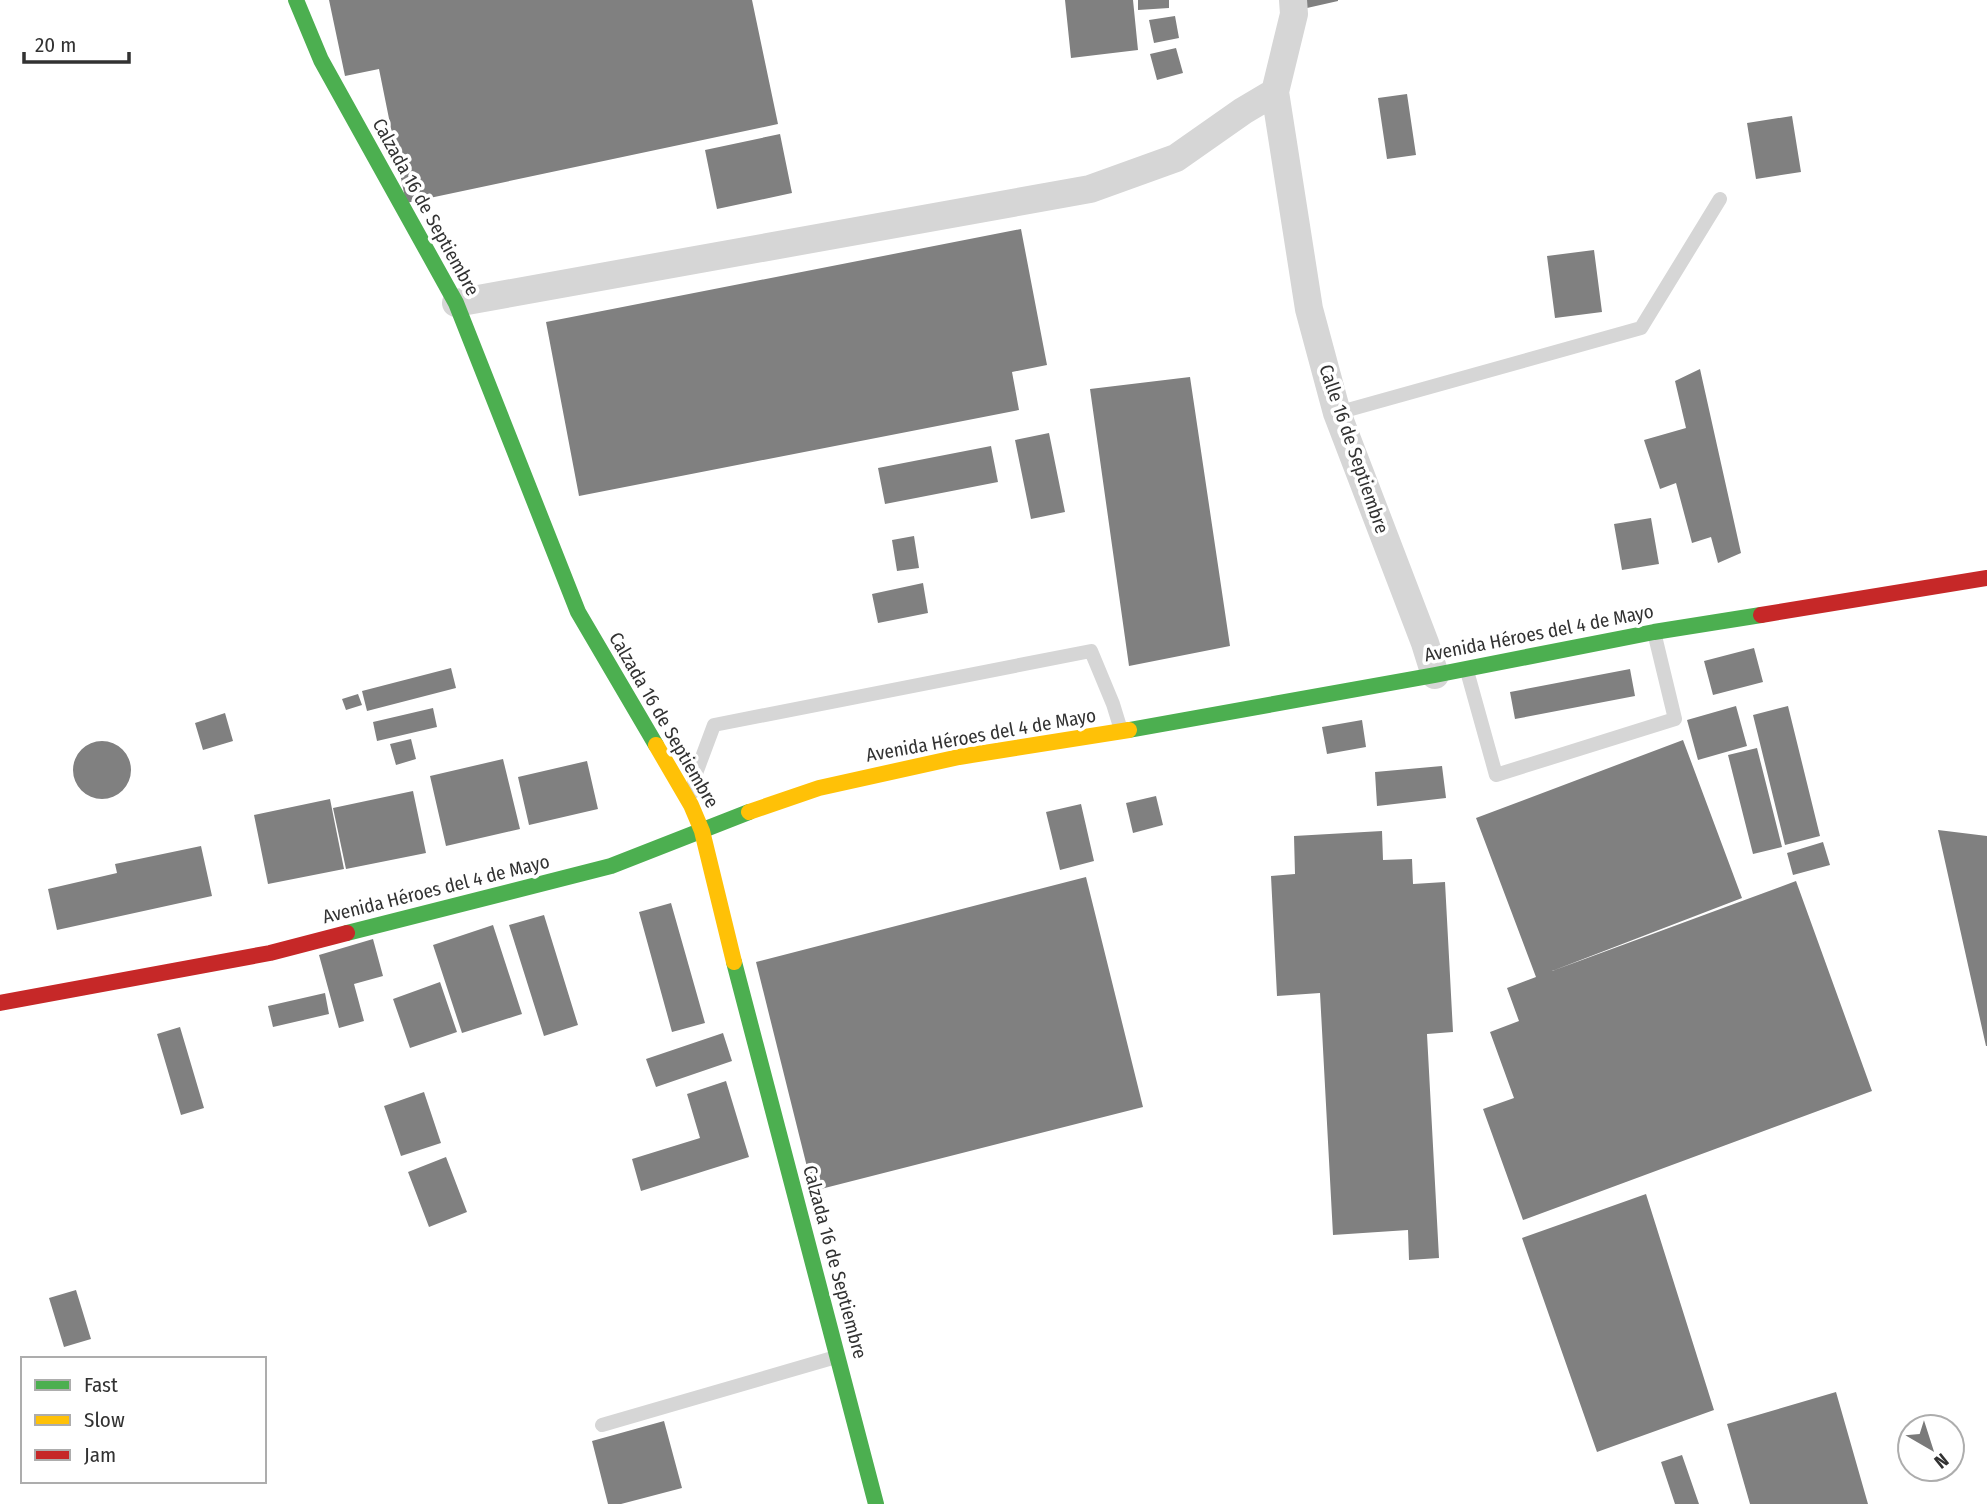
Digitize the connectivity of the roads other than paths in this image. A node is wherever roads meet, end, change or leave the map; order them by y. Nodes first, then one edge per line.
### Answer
1 (296, 0) edge
2 (1293, 0) edge
3 (1275, 92) junction
4 (1720, 199) dead end
5 (456, 303) junction
6 (1337, 413) junction
7 (1987, 578) edge
8 (1654, 632) junction
9 (1466, 669) junction
10 (1435, 675) junction
11 (1121, 731) junction
12 (691, 805) junction
13 (702, 831) junction
14 (0, 1003) edge
15 (838, 1357) junction
16 (602, 1425) dead end
17 (876, 1504) edge

1 - 5 main road, Calzada 16 de Septiembre
2 - 3 street
3 - 5 street
3 - 6 street, Calle 16 de Septiembre
4 - 6 lane
5 - 12 main road, Calzada 16 de Septiembre
6 - 10 street, Calle 16 de Septiembre
7 - 8 main road, Avenida Héroes del 4 de Mayo
8 - 9 main road, Avenida Héroes del 4 de Mayo
8 - 9 lane
9 - 10 main road, Avenida Héroes del 4 de Mayo
10 - 11 main road, Avenida Héroes del 4 de Mayo
11 - 12 lane
11 - 13 main road, Avenida Héroes del 4 de Mayo
12 - 13 main road, Calzada 16 de Septiembre
13 - 14 main road, Avenida Héroes del 4 de Mayo
13 - 15 main road, Calzada 16 de Septiembre
15 - 16 lane
15 - 17 main road, Calzada 16 de Septiembre

